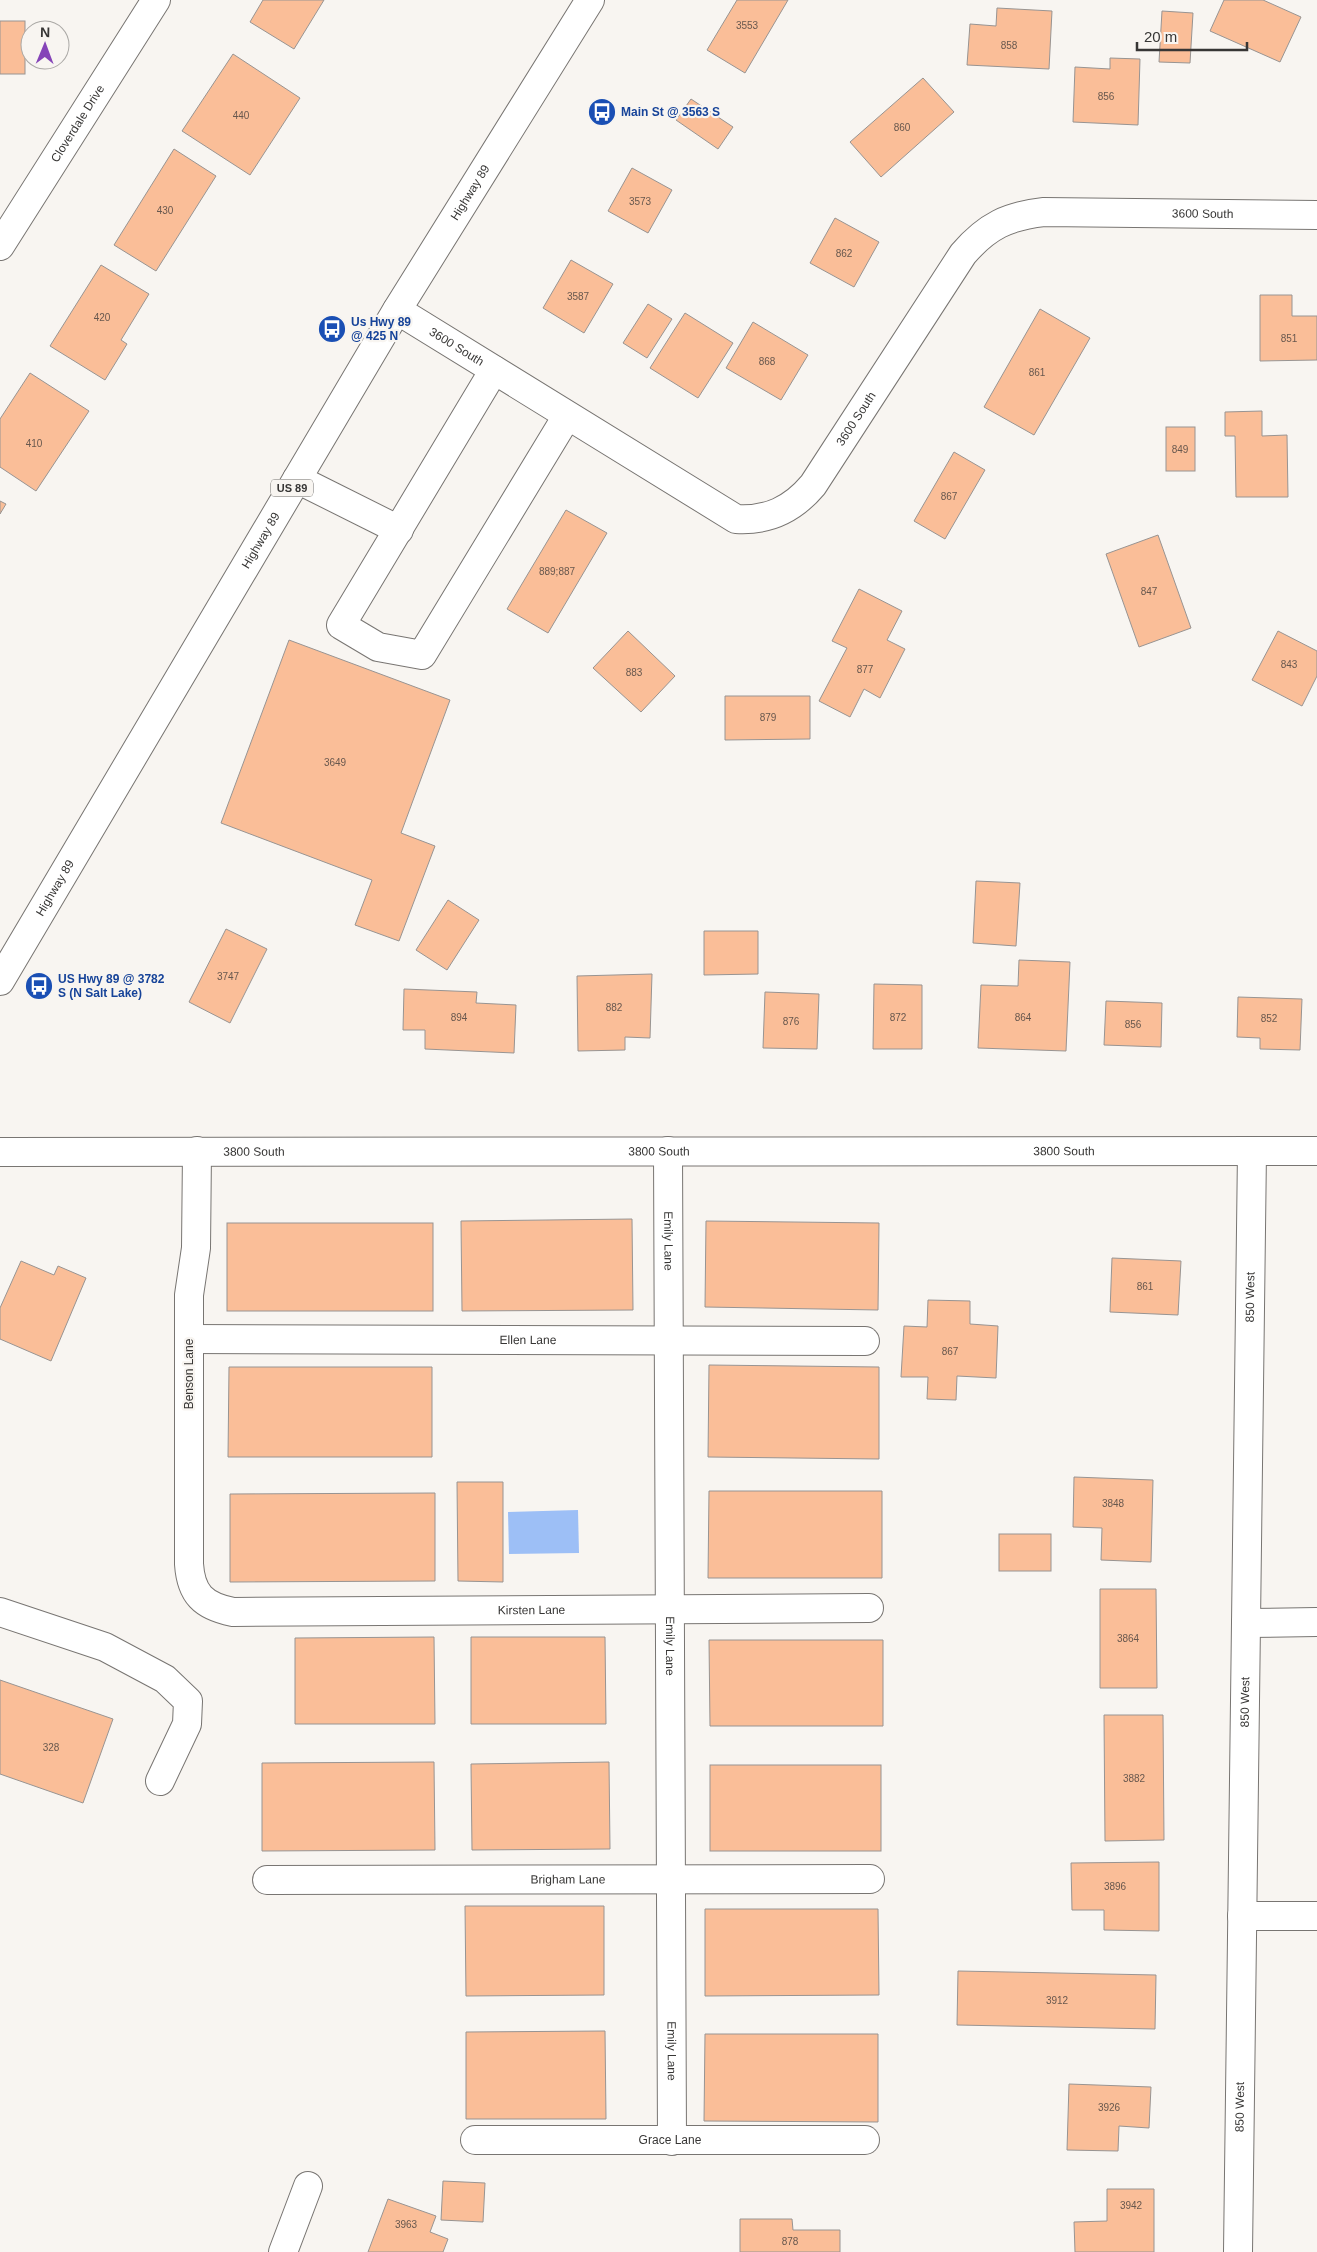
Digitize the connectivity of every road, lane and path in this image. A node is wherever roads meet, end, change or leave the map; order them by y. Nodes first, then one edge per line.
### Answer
1 (156, 0) edge
2 (590, 0) edge
3 (1317, 215) edge
4 (0, 246) edge
5 (397, 310) junction
6 (494, 370) junction
7 (567, 416) junction
8 (298, 479) junction
9 (398, 530) junction
10 (0, 981) edge
11 (668, 1151) junction
12 (1252, 1151) junction
13 (1317, 1151) edge
14 (0, 1152) edge
15 (197, 1152) junction
16 (189, 1339) junction
17 (669, 1341) junction
18 (866, 1341) dead end
19 (197, 1595) joint
20 (869, 1608) dead end
21 (670, 1610) junction
22 (0, 1612) edge
23 (1317, 1622) edge
24 (1246, 1623) junction
25 (160, 1781) dead end
26 (671, 1879) junction
27 (870, 1879) dead end
28 (267, 1880) dead end
29 (1242, 1916) junction
30 (1317, 1916) edge
31 (475, 2140) dead end
32 (865, 2140) dead end
33 (672, 2141) junction
34 (308, 2186) dead end
35 (283, 2252) edge
36 (1238, 2252) edge

1 - 4 street, Cloverdale Drive
2 - 5 street, Highway 89 / US 89
3 - 7 street, 3600 South
5 - 6 street, 3600 South
5 - 8 street, Highway 89 / US 89
6 - 7 street, 3600 South
6 - 9 street
7 - 9 street
8 - 9 street
8 - 10 street, Highway 89 / US 89
11 - 12 street, 3800 South
11 - 15 street, 3800 South
11 - 17 street, Emily Lane
12 - 13 street, 3800 South
12 - 24 street, 850 West
14 - 15 street, 3800 South
15 - 16 street, Benson Lane
16 - 17 street, Ellen Lane
16 - 19 street, Benson Lane
17 - 18 street, Ellen Lane
17 - 21 street, Emily Lane
19 - 21 street, Kirsten Lane
20 - 21 street, Kirsten Lane
21 - 26 street, Emily Lane
22 - 25 street
23 - 24 street
24 - 29 street, 850 West
26 - 27 street, Brigham Lane
26 - 28 street, Brigham Lane
26 - 33 street, Emily Lane
29 - 30 street
29 - 36 street, 850 West
31 - 33 street, Grace Lane
32 - 33 street, Grace Lane
34 - 35 street

